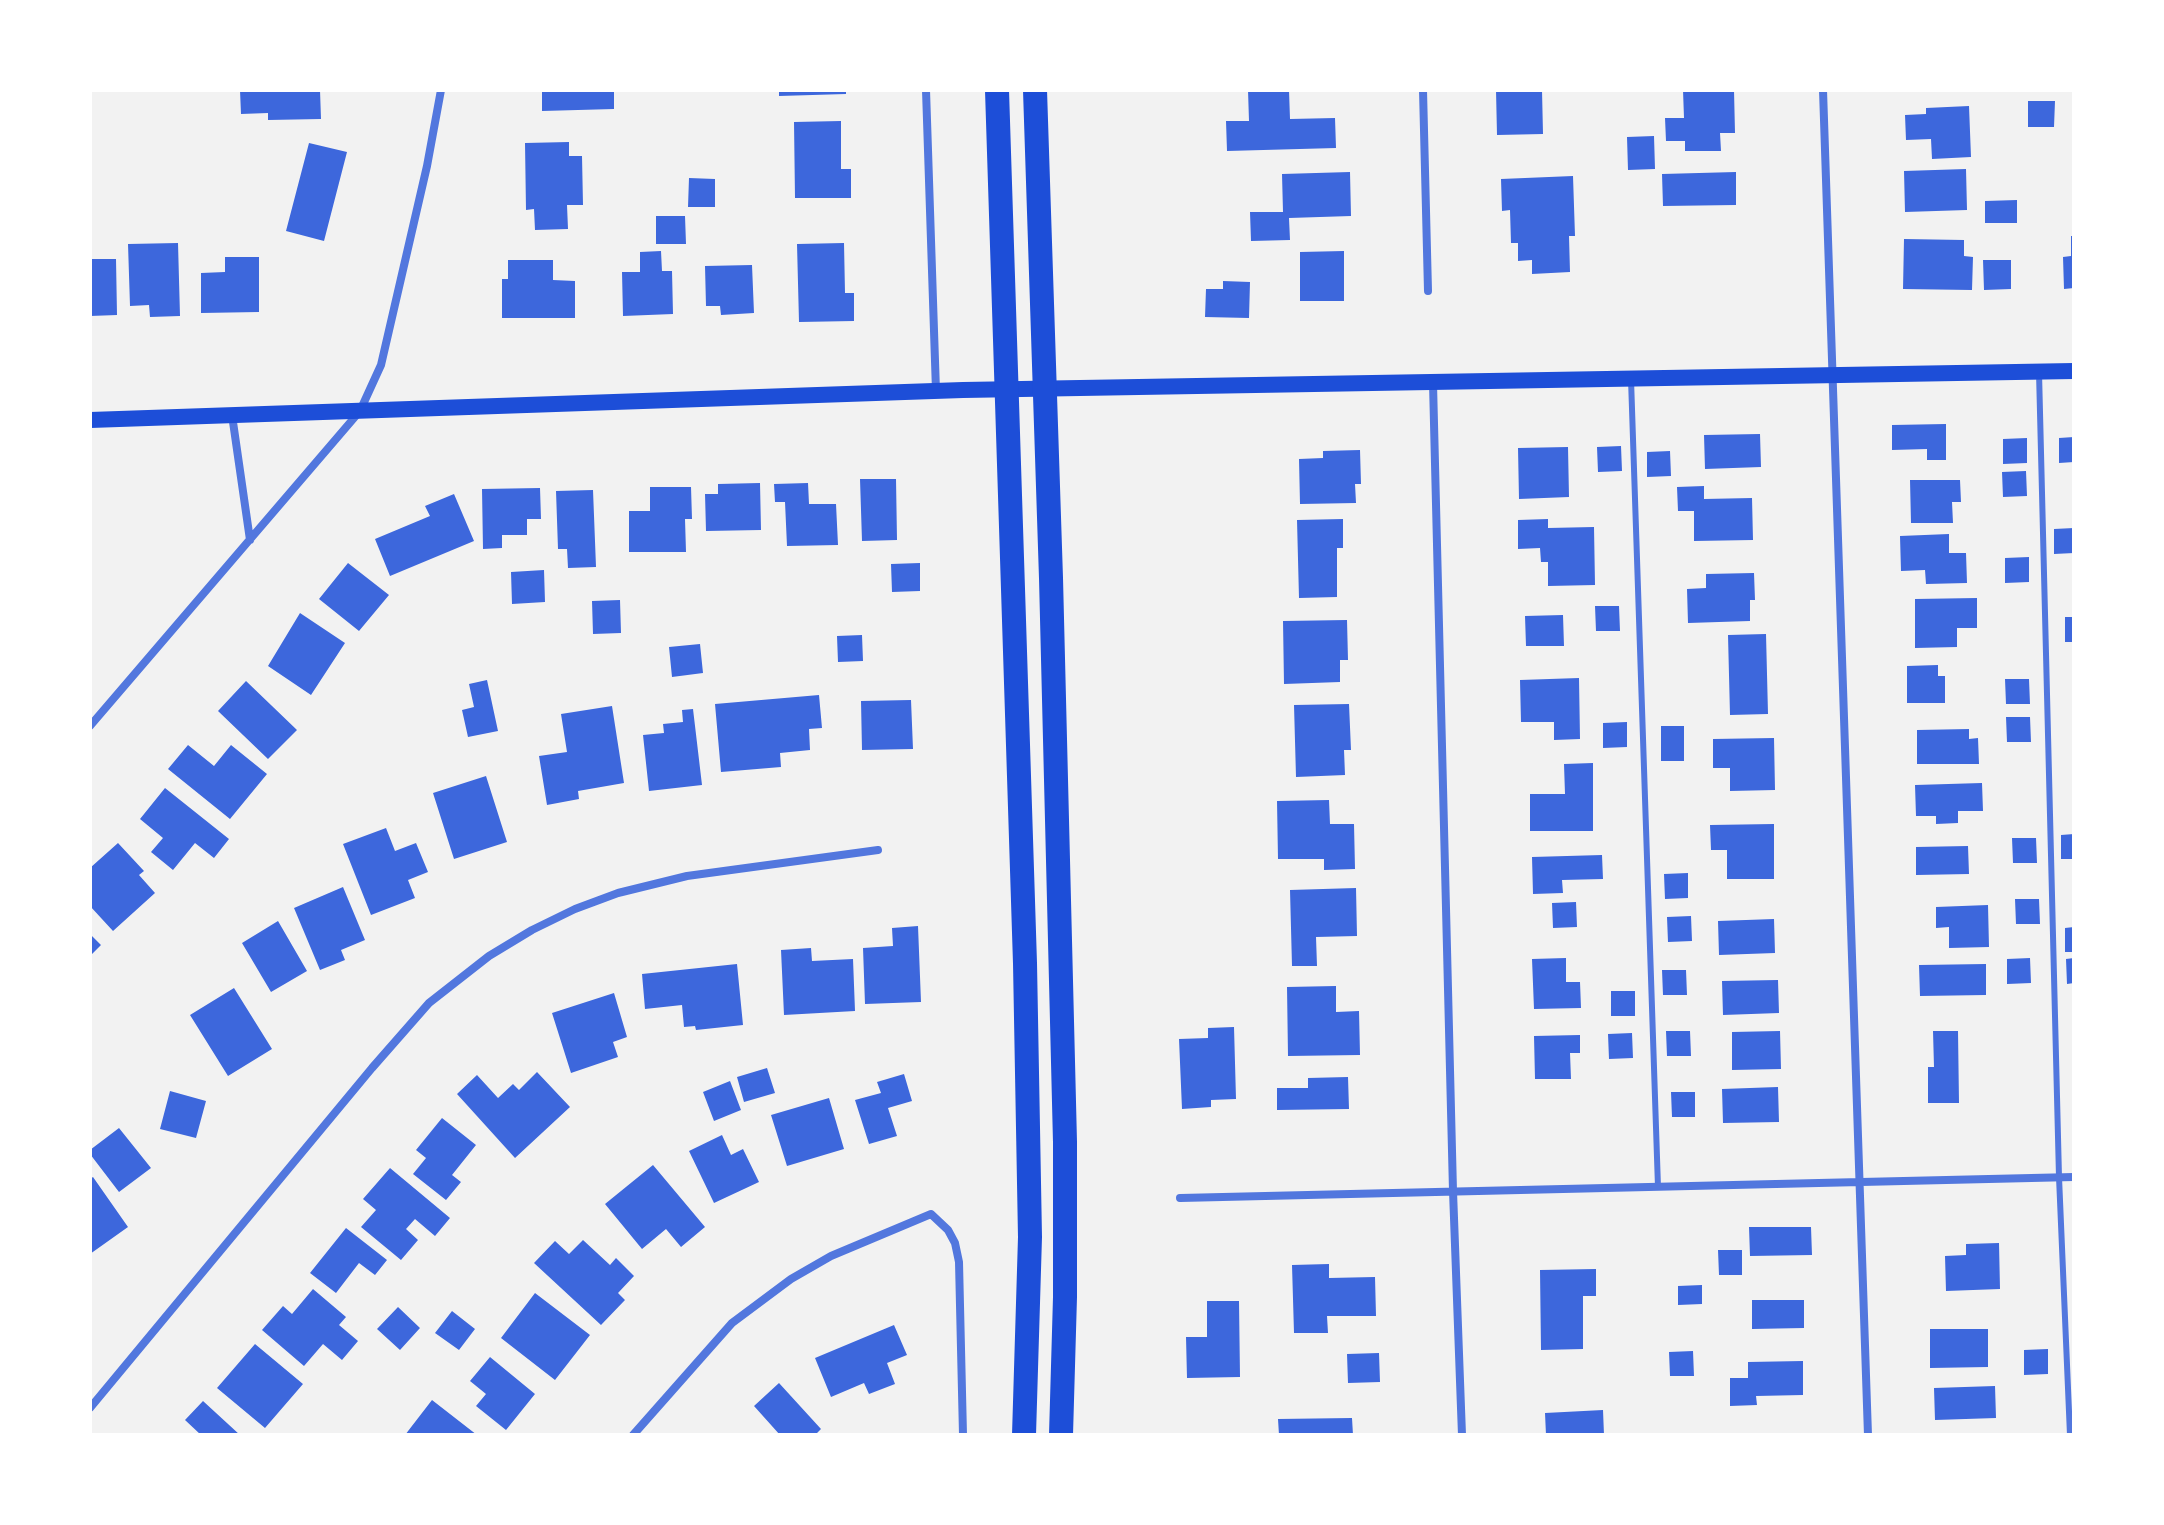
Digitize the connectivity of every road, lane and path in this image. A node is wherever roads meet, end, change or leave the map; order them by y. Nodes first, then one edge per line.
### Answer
1 (441, 90) edge
2 (926, 90) edge
3 (997, 90) edge
4 (1035, 90) edge
5 (1423, 90) edge
6 (1823, 90) edge
7 (1428, 291) dead end
8 (2074, 371) edge
9 (2039, 372) junction
10 (1832, 377) junction
11 (1631, 379) junction
12 (1433, 382) junction
13 (936, 391) junction
14 (360, 411) junction
15 (232, 415) junction
16 (90, 420) edge
17 (250, 540) junction
18 (90, 726) edge
19 (878, 850) dead end
20 (2059, 1177) junction
21 (2074, 1177) edge
22 (1861, 1182) junction
23 (1658, 1187) junction
24 (1453, 1191) junction
25 (1180, 1198) dead end
26 (90, 1408) edge
27 (633, 1435) edge
28 (963, 1435) edge
29 (1024, 1435) edge
30 (1061, 1435) edge
31 (1462, 1435) edge
32 (1868, 1435) edge
33 (2070, 1435) edge

1 - 14 street
2 - 13 street
3 - 29 highway
4 - 30 highway
5 - 7 street
6 - 10 street
8 - 9 main road
9 - 10 main road
9 - 20 lane
10 - 11 main road
10 - 22 street
11 - 12 main road
11 - 23 lane
12 - 13 main road
12 - 24 street
13 - 14 main road
14 - 15 main road
14 - 17 street
15 - 16 main road
15 - 17 street
17 - 18 street
19 - 26 street
20 - 21 street
20 - 22 street
20 - 33 lane
22 - 23 street
22 - 32 street
23 - 24 street
24 - 25 street
24 - 31 street
27 - 28 street

